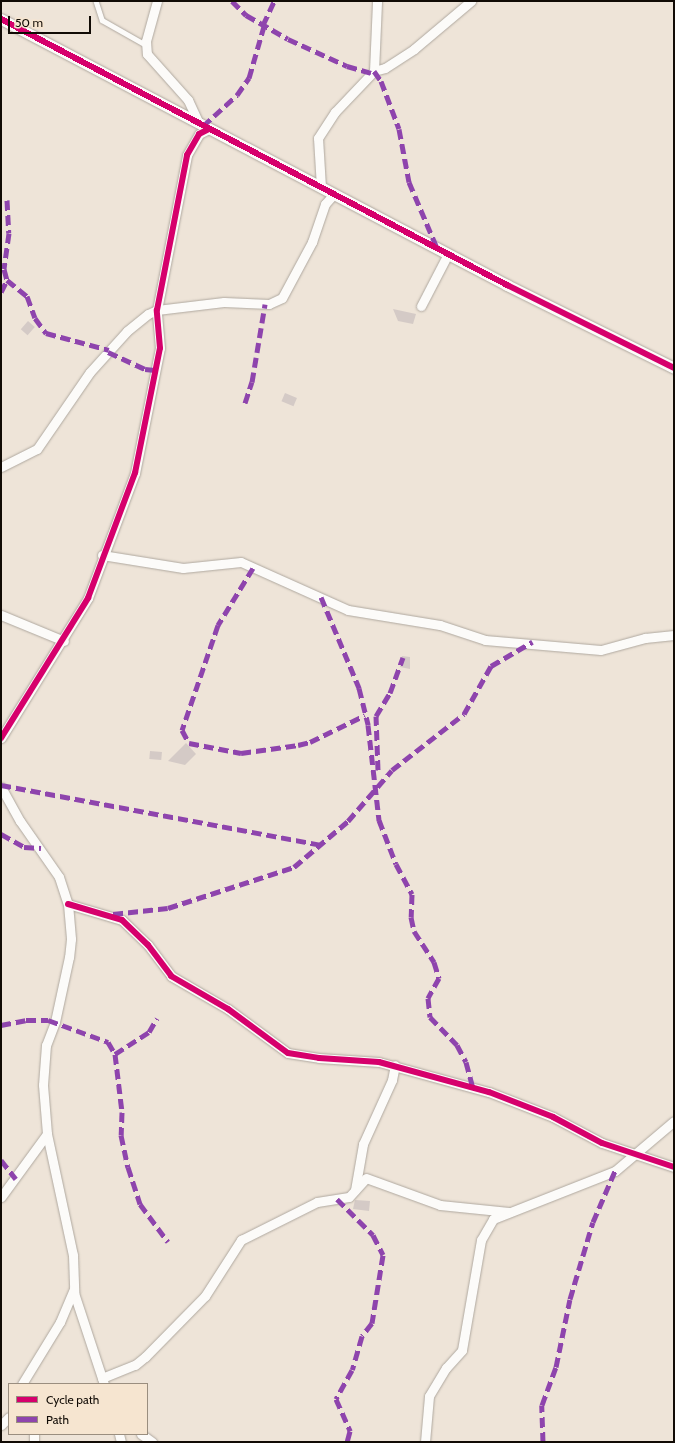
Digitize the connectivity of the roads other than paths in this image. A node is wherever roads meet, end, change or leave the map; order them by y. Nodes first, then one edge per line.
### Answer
1 (96, 1) edge
2 (157, 1) edge
3 (377, 1) edge
4 (471, 1) edge
5 (1, 19) edge
6 (146, 45) junction
7 (374, 71) junction
8 (204, 126) junction
9 (321, 187) junction
10 (334, 194) junction
11 (448, 254) junction
12 (422, 306) dead end
13 (157, 310) junction
14 (674, 368) edge
15 (1, 467) edge
16 (102, 555) junction
17 (1, 615) edge
18 (674, 635) edge
19 (64, 641) junction
20 (1, 738) edge
21 (1, 787) edge
22 (68, 904) junction
23 (395, 1065) junction
24 (674, 1121) edge
25 (47, 1134) junction
26 (633, 1154) junction
27 (674, 1167) edge
28 (354, 1192) junction
29 (1, 1197) edge
30 (509, 1212) junction
31 (74, 1288) junction
32 (103, 1381) edge
33 (23, 1383) edge
34 (142, 1435) edge
35 (152, 1442) edge
36 (425, 1442) edge

1 - 6 lane
2 - 6 street
3 - 7 street
4 - 7 street
5 - 8 street
6 - 8 street
7 - 9 street
8 - 9 street
8 - 13 street
9 - 10 street
10 - 11 street
10 - 13 street
11 - 12 street
11 - 14 street
13 - 15 street
13 - 16 street
16 - 18 street
16 - 19 street
17 - 19 street
19 - 20 street
21 - 22 street
22 - 23 street
22 - 25 street
23 - 26 street
23 - 28 street
24 - 26 street
25 - 29 street
25 - 31 street
26 - 27 street
26 - 30 street
28 - 30 street
28 - 32 street
30 - 36 street
31 - 32 street
31 - 33 street
34 - 35 street

